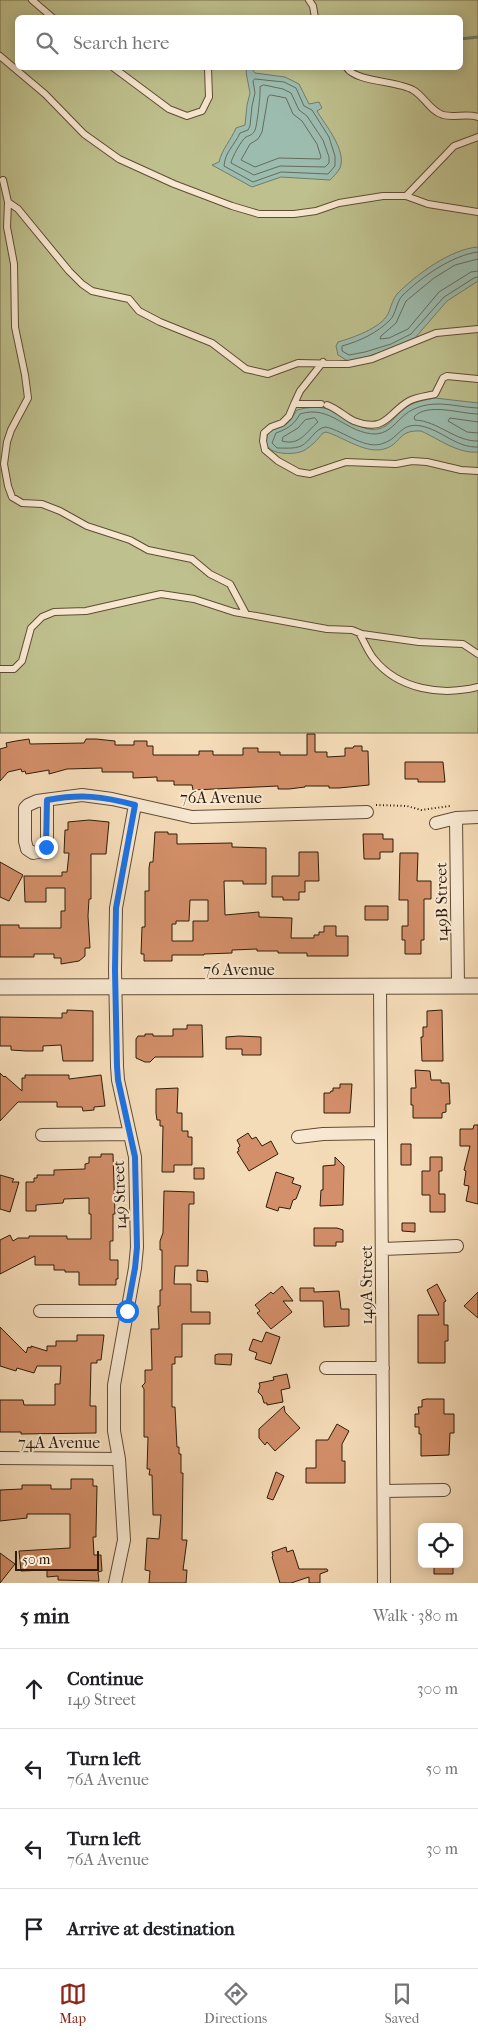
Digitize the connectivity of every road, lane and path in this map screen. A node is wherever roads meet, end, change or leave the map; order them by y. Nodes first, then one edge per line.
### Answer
1 (32, 0) edge
2 (309, 0) edge
3 (50, 15) edge
4 (314, 15) edge
5 (0, 56) edge
6 (15, 69) edge
7 (17, 70) edge
8 (117, 70) edge
9 (208, 70) edge
10 (348, 70) edge
11 (478, 117) edge
12 (478, 138) edge
13 (3, 180) dead end
14 (406, 196) junction
15 (8, 202) junction
16 (478, 212) edge
17 (478, 329) edge
18 (323, 362) junction
19 (478, 380) edge
20 (294, 404) junction
21 (478, 470) edge
22 (246, 614) junction
23 (359, 632) junction
24 (478, 654) edge
25 (0, 669) edge
26 (478, 687) edge
27 (47, 800) dead end
28 (135, 805) junction
29 (370, 809) joint
30 (455, 812) junction
31 (478, 817) edge
32 (436, 823) dead end
33 (380, 986) junction
34 (458, 986) junction
35 (478, 986) edge
36 (0, 987) edge
37 (115, 987) junction
38 (381, 1133) junction
39 (130, 1134) junction
40 (42, 1135) dead end
41 (298, 1137) dead end
42 (457, 1246) dead end
43 (383, 1249) junction
44 (40, 1311) dead end
45 (127, 1311) junction
46 (326, 1368) dead end
47 (383, 1368) junction
48 (0, 1458) edge
49 (119, 1459) junction
50 (444, 1490) dead end
51 (384, 1491) junction
52 (115, 1583) edge
53 (384, 1583) edge

1 - 3 lane
2 - 4 lane
5 - 6 lane
7 - 14 lane
8 - 9 lane
10 - 11 lane
12 - 14 lane
13 - 15 lane
14 - 16 lane
15 - 18 lane
15 - 22 lane
17 - 18 lane
18 - 20 lane
19 - 20 lane
20 - 21 lane
22 - 23 lane
22 - 25 lane
23 - 24 lane
23 - 26 lane
27 - 28 street, 76A Avenue
28 - 29 street, 76A Avenue
28 - 37 street, 149 Street
29 - 30 path
30 - 31 street
30 - 32 street
30 - 34 street, 149B Street
33 - 34 street, 76 Avenue
33 - 37 street, 76 Avenue
33 - 38 street, 149A Street
34 - 35 street, 76 Avenue
36 - 37 street, 76 Avenue
37 - 39 street, 149 Street
38 - 41 street
38 - 43 street, 149A Street
39 - 40 street
39 - 45 street, 149 Street
42 - 43 street
43 - 47 street, 149A Street
44 - 45 street
45 - 49 street, 149 Street
46 - 47 street
47 - 51 street, 149A Street
48 - 49 street, 74A Avenue
49 - 52 street, 149 Street
50 - 51 street
51 - 53 street, 149A Street

